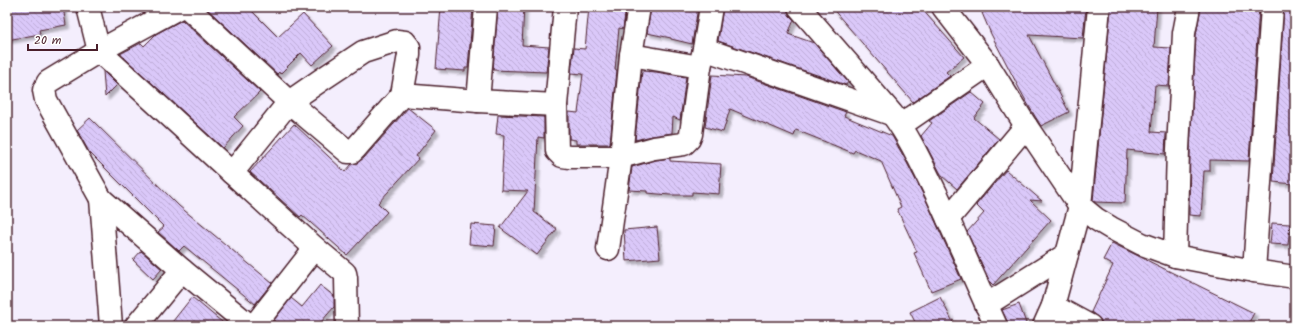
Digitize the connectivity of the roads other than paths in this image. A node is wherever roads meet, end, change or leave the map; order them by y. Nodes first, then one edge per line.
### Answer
1 (88, 7) edge
2 (180, 7) edge
3 (188, 7) edge
4 (486, 7) edge
5 (565, 7) edge
6 (639, 7) edge
7 (711, 7) edge
8 (799, 7) edge
9 (1099, 7) edge
10 (1189, 7) edge
11 (1272, 7) edge
12 (954, 12) edge
13 (99, 51) junction
14 (631, 55) junction
15 (702, 58) junction
16 (988, 65) junction
17 (402, 95) junction
18 (478, 101) junction
19 (290, 102) junction
20 (556, 105) junction
21 (897, 120) junction
22 (1026, 126) junction
23 (621, 157) junction
24 (232, 173) junction
25 (101, 199) junction
26 (1080, 206) junction
27 (948, 219) junction
28 (315, 248) junction
29 (608, 249) dead end
30 (1068, 254) junction
31 (1175, 256) junction
32 (182, 270) junction
33 (1254, 271) junction
34 (1295, 277) edge
35 (986, 305) junction
36 (1053, 306) junction
37 (112, 326) edge
38 (136, 326) edge
39 (250, 326) edge
40 (254, 326) edge
41 (347, 326) edge
42 (996, 326) edge
43 (1044, 326) edge
44 (1090, 326) edge

1 - 13 street
2 - 13 street
3 - 19 street
4 - 18 street
5 - 20 street
6 - 14 street
7 - 15 street
8 - 21 street
9 - 26 street
10 - 31 street
11 - 33 street
12 - 16 street
13 - 24 street
13 - 25 street
14 - 15 street
14 - 23 street
15 - 21 street
15 - 23 street
16 - 21 street
16 - 22 street
17 - 18 street
17 - 19 street
17 - 19 street
18 - 20 street
19 - 24 street
20 - 23 street
21 - 27 street
22 - 26 street
22 - 27 street
23 - 29 street
24 - 28 street
25 - 32 street
25 - 37 street
26 - 30 street
26 - 31 street
27 - 35 street
28 - 40 street
28 - 41 street
30 - 35 street
30 - 36 street
31 - 33 street
32 - 38 street
32 - 39 street
33 - 34 street
35 - 42 street
36 - 43 street
36 - 44 street

